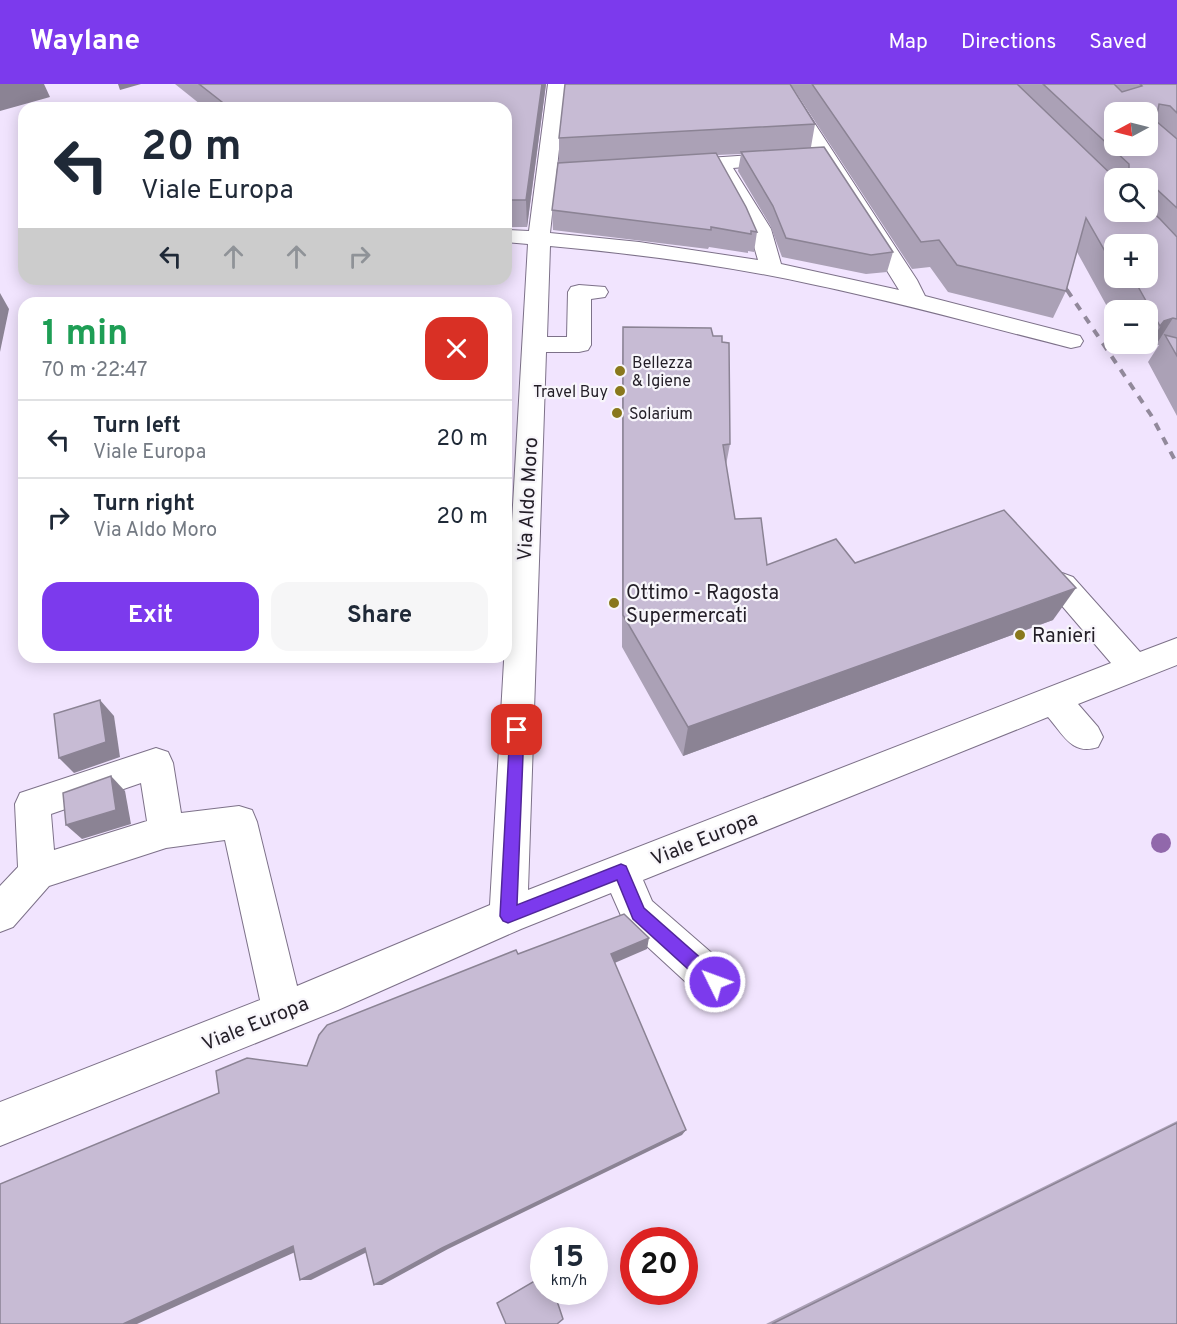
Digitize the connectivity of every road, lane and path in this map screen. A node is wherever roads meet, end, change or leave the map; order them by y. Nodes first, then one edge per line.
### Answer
1 (557, 84) edge
2 (787, 94) edge
3 (825, 157) junction
4 (723, 164) junction
5 (664, 167) edge
6 (512, 236) edge
7 (539, 238) junction
8 (770, 269) junction
9 (597, 292) dead end
10 (915, 301) junction
11 (1071, 341) dead end
12 (535, 344) junction
13 (1062, 585) edge
14 (1177, 651) edge
15 (1134, 668) junction
16 (1054, 700) junction
17 (1086, 737) dead end
18 (166, 831) junction
19 (621, 871) junction
20 (37, 873) junction
21 (0, 914) edge
22 (508, 916) junction
23 (715, 982) dead end
24 (283, 1012) junction
25 (0, 1124) edge

1 - 7 street, Via Aldo Moro
2 - 3 street
3 - 4 street
3 - 10 street
4 - 5 street
4 - 8 street
6 - 7 street
7 - 8 street
7 - 12 street, Via Aldo Moro
8 - 10 street
9 - 12 street
10 - 11 street
12 - 22 street, Via Aldo Moro
13 - 15 street
14 - 15 street, Viale Europa
15 - 16 street, Viale Europa
16 - 17 street
16 - 19 street, Viale Europa
18 - 20 street
18 - 20 street
18 - 24 street
19 - 22 street, Viale Europa
19 - 23 street
20 - 21 street
22 - 24 street, Viale Europa
24 - 25 street, Viale Europa

